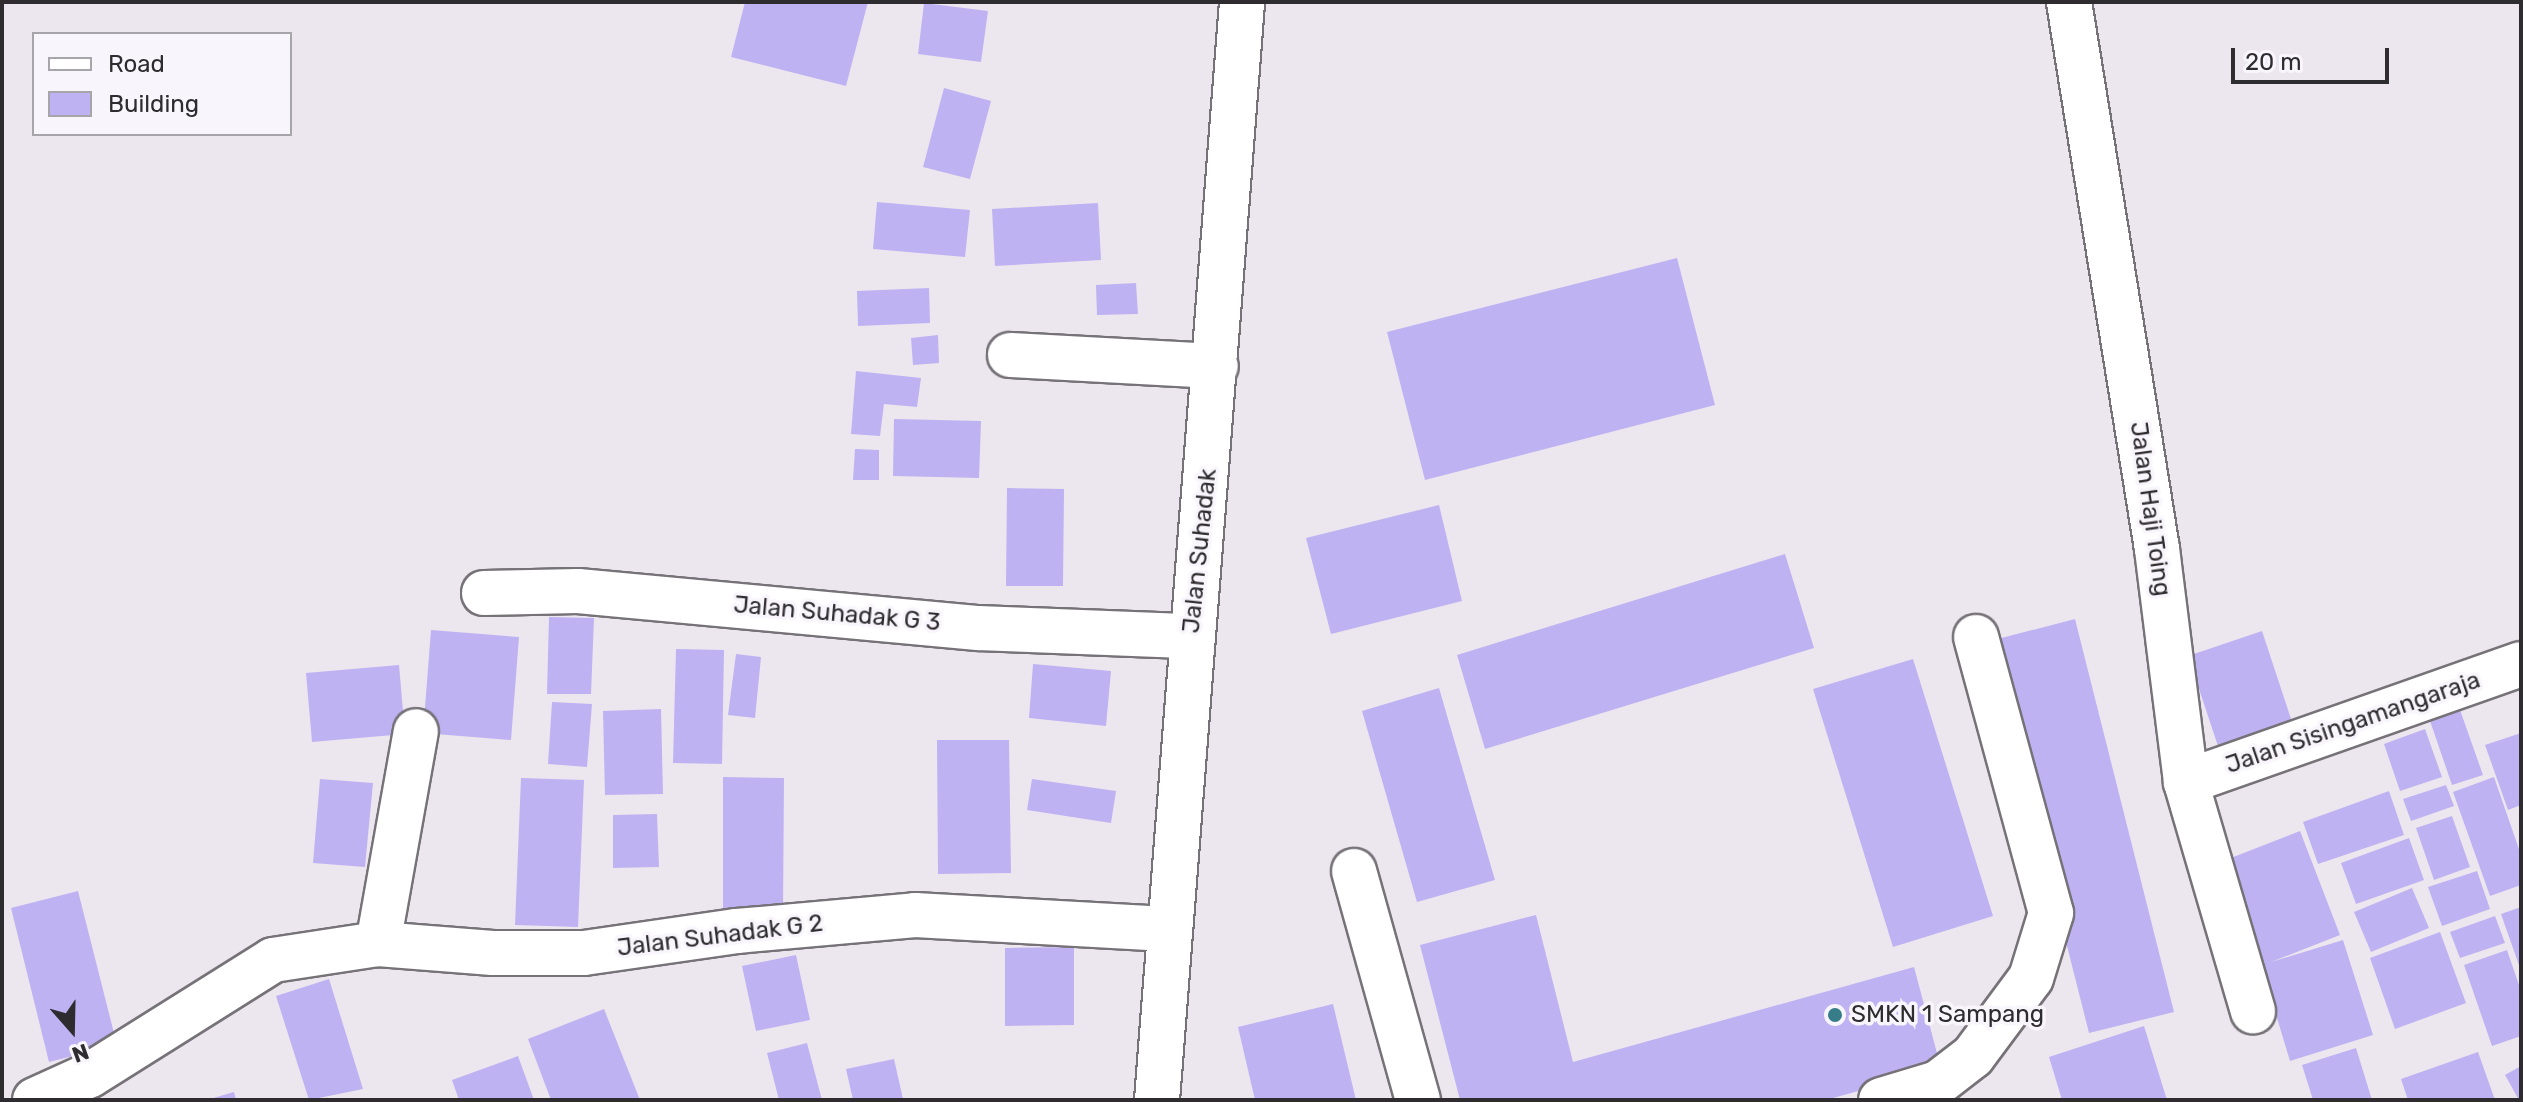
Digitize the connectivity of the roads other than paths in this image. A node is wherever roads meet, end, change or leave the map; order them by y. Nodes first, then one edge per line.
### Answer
1 (1242, 2) edge
2 (2069, 2) edge
3 (1010, 355) dead end
4 (1216, 366) junction
5 (484, 593) dead end
6 (1191, 636) junction
7 (1976, 637) dead end
8 (2521, 664) edge
9 (416, 731) dead end
10 (2186, 782) junction
11 (1354, 871) dead end
12 (1167, 929) junction
13 (378, 944) junction
14 (2253, 1011) dead end
15 (38, 1100) edge
16 (1157, 1100) edge
17 (1418, 1100) edge
18 (1881, 1100) edge

1 - 4 street, Jalan Suhadak
2 - 10 street, Jalan Haji Toing
3 - 4 street
4 - 6 street, Jalan Suhadak
5 - 6 street, Jalan Suhadak G 3
6 - 12 street, Jalan Suhadak
7 - 18 street
8 - 10 street, Jalan Sisingamangaraja
9 - 13 street
10 - 14 street, Jalan Haji Toing
11 - 17 street
12 - 13 street, Jalan Suhadak G 2
12 - 16 street, Jalan Suhadak
13 - 15 street, Jalan Suhadak G 2

